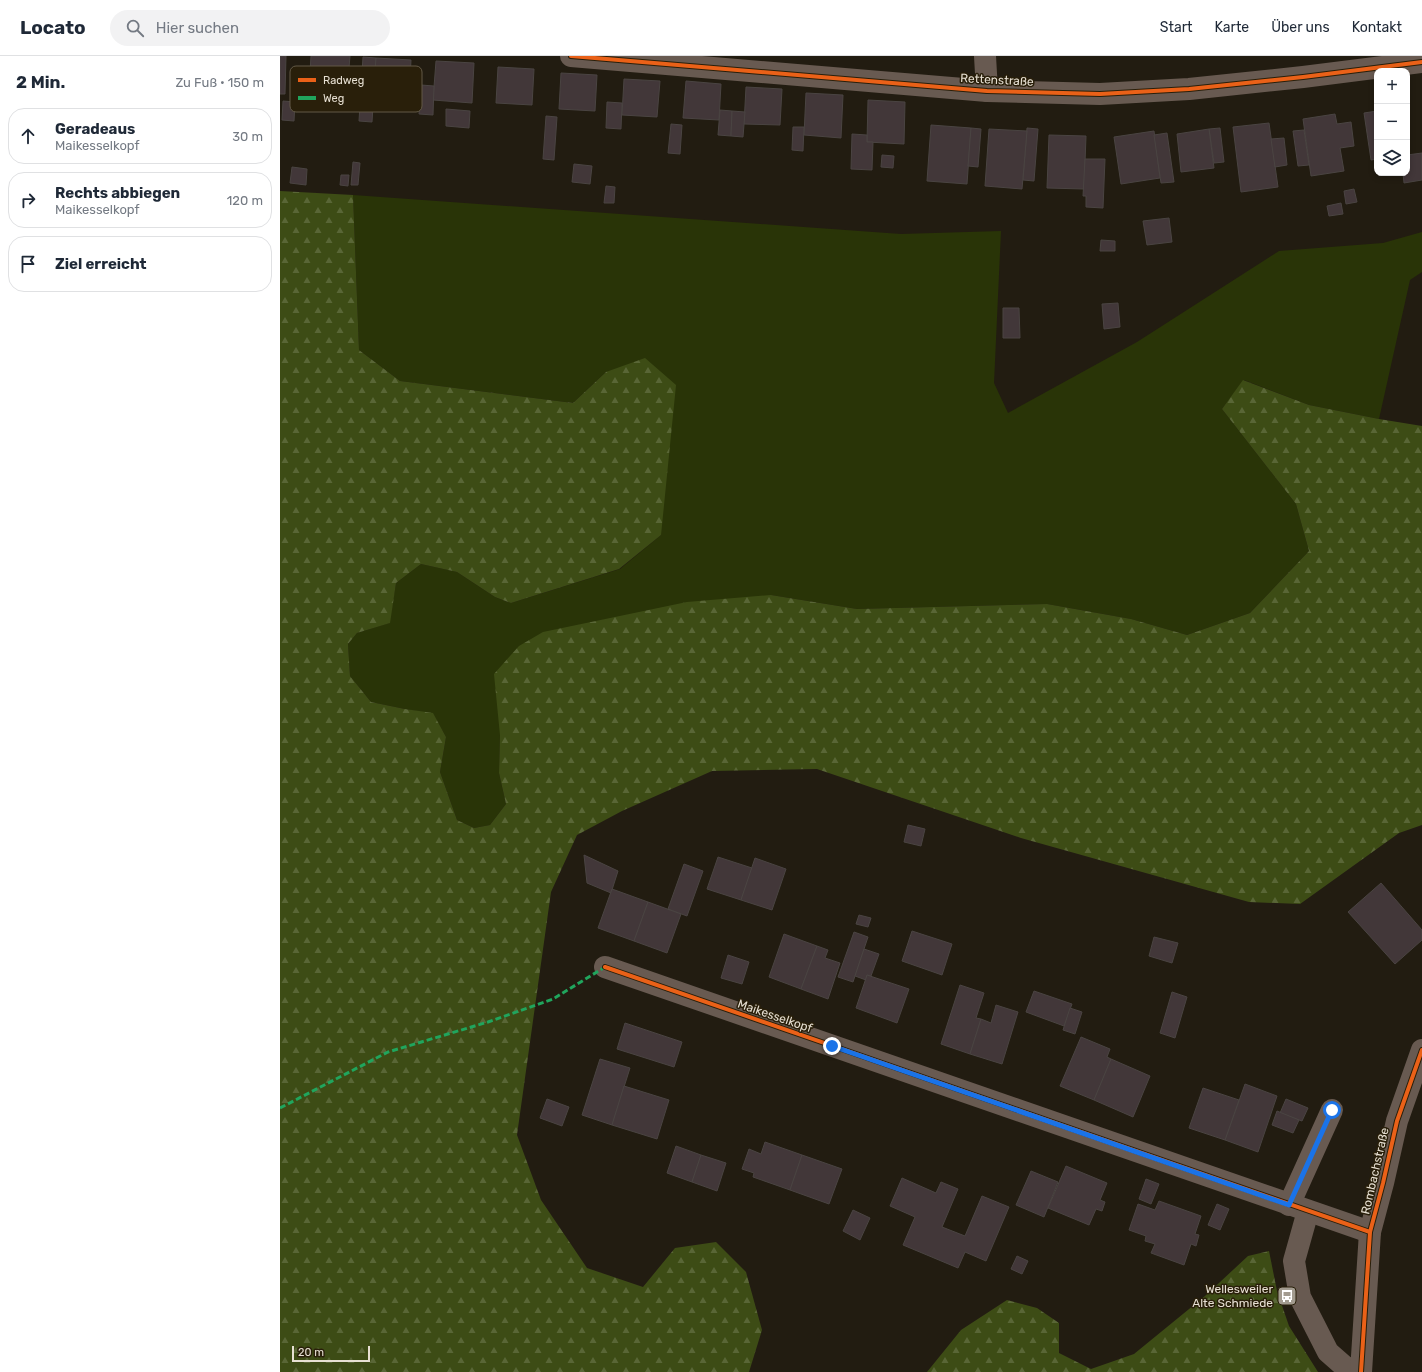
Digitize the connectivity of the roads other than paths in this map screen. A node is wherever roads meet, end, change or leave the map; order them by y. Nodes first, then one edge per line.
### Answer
1 (571, 56) edge
2 (985, 56) edge
3 (1422, 62) edge
4 (987, 91) junction
5 (605, 967) dead end
6 (1422, 1050) edge
7 (1332, 1110) dead end
8 (1298, 1208) junction
9 (1370, 1232) junction
10 (1354, 1372) edge
11 (1361, 1372) edge

1 - 4 street, Rettenstraße
2 - 4 street
3 - 4 street, Rettenstraße
5 - 8 street, Maikesselkopf
6 - 9 street, Rombachstraße
7 - 8 street
8 - 9 street, Maikesselkopf
8 - 10 street
9 - 11 street, Rombachstraße

